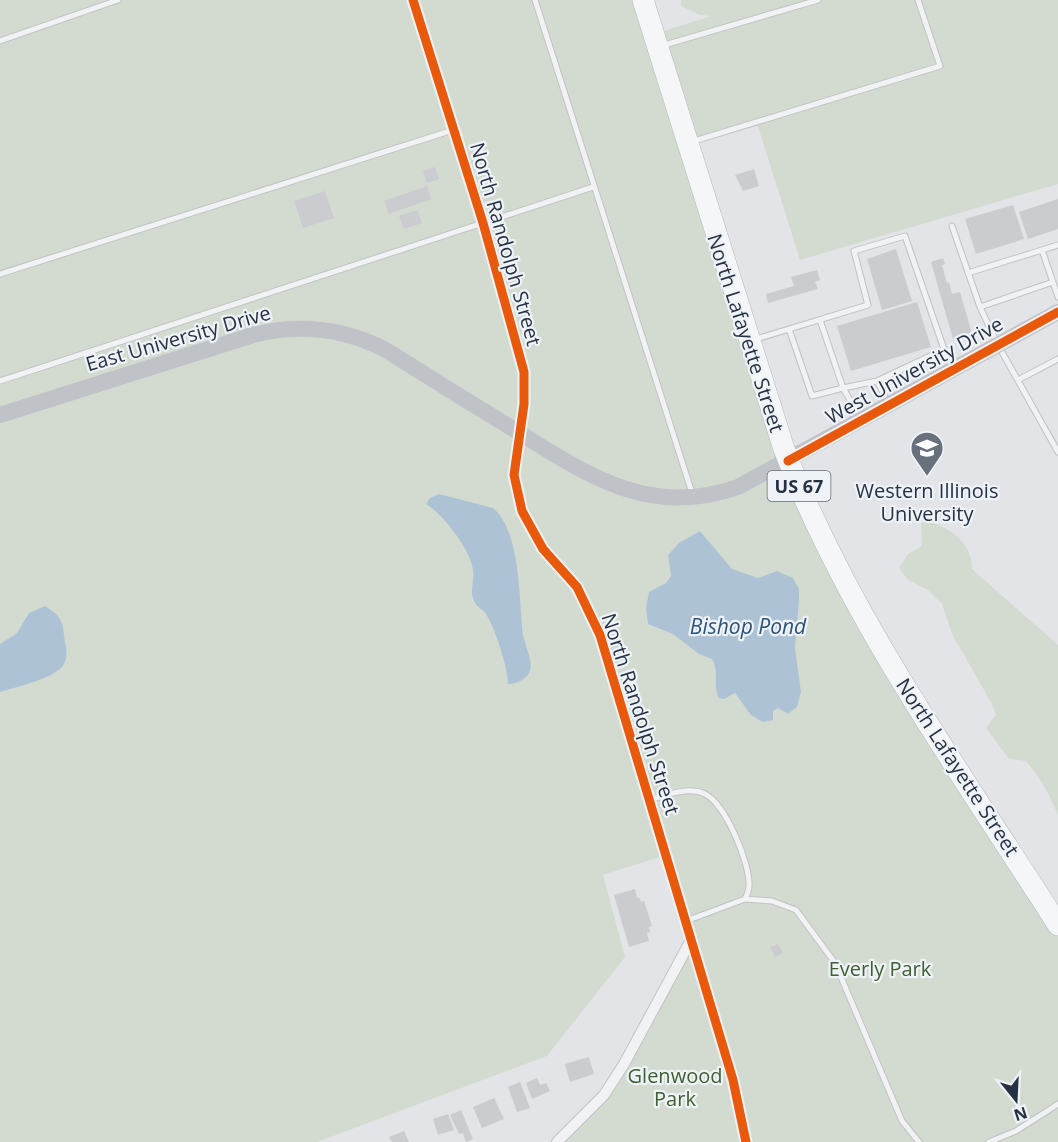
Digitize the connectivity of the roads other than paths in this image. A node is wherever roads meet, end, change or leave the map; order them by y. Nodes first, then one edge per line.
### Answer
1 (118, 0) edge
2 (413, 0) edge
3 (535, 0) edge
4 (643, 0) edge
5 (818, 0) edge
6 (918, 0) edge
7 (0, 41) edge
8 (657, 47) junction
9 (453, 130) junction
10 (687, 143) junction
11 (593, 187) junction
12 (483, 223) junction
13 (952, 226) dead end
14 (1058, 245) edge
15 (1042, 250) junction
16 (968, 273) junction
17 (0, 274) edge
18 (1053, 282) junction
19 (1058, 297) edge
20 (980, 307) junction
21 (1058, 312) edge
22 (820, 320) junction
23 (789, 329) junction
24 (749, 341) junction
25 (998, 345) junction
26 (945, 349) junction
27 (1058, 359) edge
28 (955, 369) junction
29 (1018, 380) junction
30 (0, 381) edge
31 (878, 381) junction
32 (843, 388) junction
33 (889, 405) junction
34 (0, 415) edge
35 (862, 420) junction
36 (519, 433) junction
37 (1058, 452) edge
38 (788, 461) junction
39 (693, 498) junction
40 (650, 800) junction
41 (745, 899) junction
42 (686, 921) junction
43 (1058, 925) edge
44 (690, 942) junction
45 (1058, 1104) edge
46 (557, 1142) edge
47 (746, 1142) edge
48 (919, 1142) edge
49 (989, 1142) edge

1 - 7 lane
2 - 9 street, North Randolph Street
3 - 11 lane
4 - 8 highway, North Lafayette Street / US 67
5 - 8 lane
6 - 10 lane
8 - 10 highway, North Lafayette Street / US 67
9 - 12 street, North Randolph Street
9 - 17 lane
10 - 24 highway, North Lafayette Street / US 67
11 - 12 lane
11 - 39 lane
12 - 30 lane
12 - 36 street, North Randolph Street
13 - 16 lane
14 - 15 lane
15 - 16 lane
15 - 18 lane
16 - 20 lane
18 - 19 lane
18 - 20 lane
20 - 25 lane
21 - 25 main road, West University Drive
22 - 23 lane
22 - 26 lane
22 - 32 lane
23 - 24 lane
23 - 32 lane
24 - 38 highway, North Lafayette Street / US 67
25 - 28 main road, West University Drive
25 - 29 lane
26 - 28 lane
26 - 31 lane
27 - 29 lane
28 - 33 main road, West University Drive
29 - 37 lane
31 - 32 lane
31 - 33 lane
32 - 35 lane
33 - 35 main road, West University Drive
34 - 36 main road, East University Drive
35 - 38 main road, West University Drive
36 - 39 main road, East University Drive
36 - 40 street, North Randolph Street
38 - 39 main road, East University Drive
38 - 43 highway, North Lafayette Street / US 67
40 - 41 lane
40 - 42 street, North Randolph Street
41 - 42 lane
41 - 48 lane
42 - 44 street, North Randolph Street
44 - 46 street
44 - 47 street, North Randolph Street
45 - 49 lane

